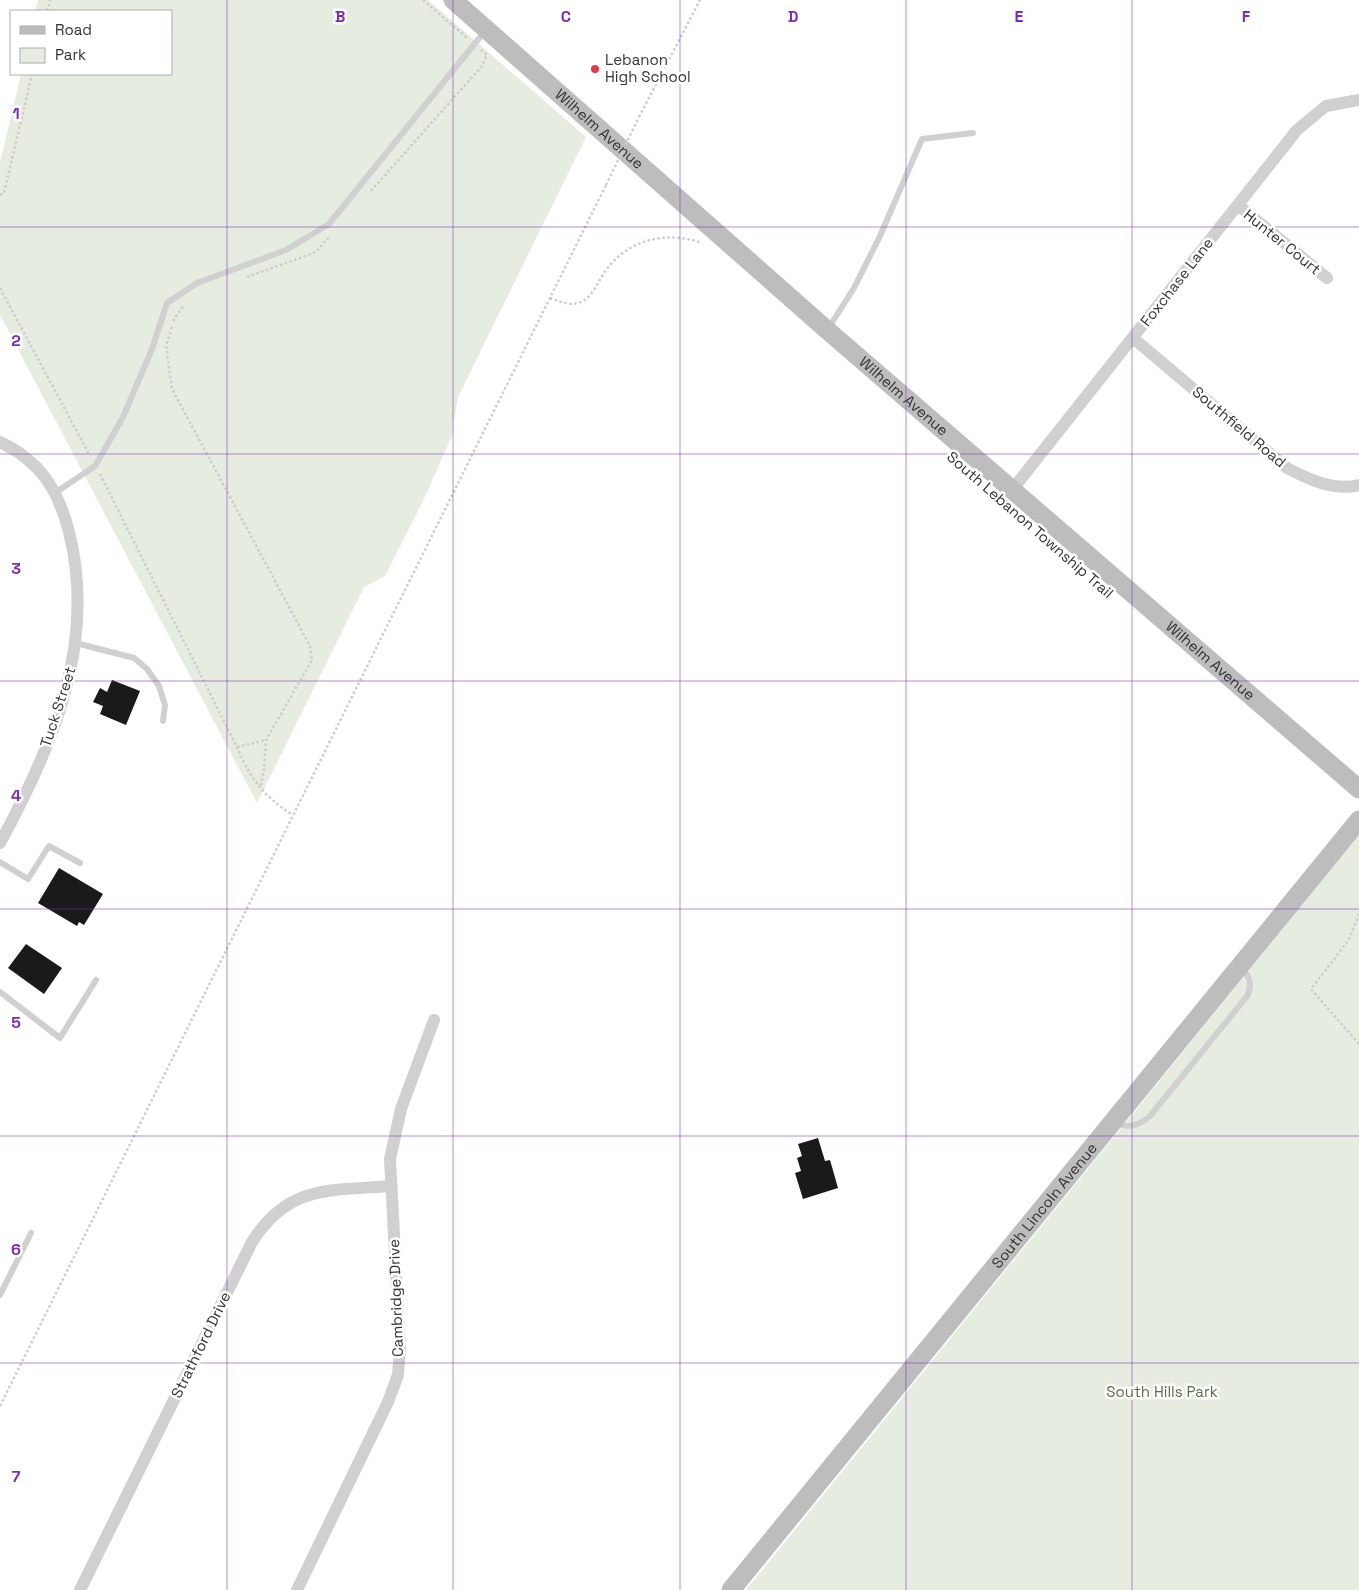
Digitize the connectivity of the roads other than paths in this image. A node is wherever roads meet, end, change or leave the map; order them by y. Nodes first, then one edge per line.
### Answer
1 (453, 0) edge
2 (487, 29) junction
3 (1359, 100) edge
4 (973, 133) dead end
5 (1238, 205) junction
6 (1327, 278) dead end
7 (827, 330) junction
8 (1132, 338) junction
9 (0, 442) edge
10 (1359, 485) edge
11 (1012, 490) junction
12 (55, 493) junction
13 (76, 642) junction
14 (163, 722) dead end
15 (1359, 789) edge
16 (1359, 820) edge
17 (0, 843) edge
18 (0, 862) edge
19 (80, 863) dead end
20 (1240, 966) junction
21 (96, 980) dead end
22 (0, 992) edge
23 (434, 1020) dead end
24 (1113, 1122) junction
25 (391, 1186) junction
26 (31, 1234) dead end
27 (0, 1295) edge
28 (80, 1590) edge
29 (297, 1590) edge
30 (731, 1590) edge

1 - 2 street, Wilhelm Avenue
2 - 7 street, Wilhelm Avenue
2 - 12 lane
3 - 5 street, Foxchase Lane
4 - 7 lane
5 - 6 street, Hunter Court
5 - 8 street, Foxchase Lane
7 - 11 street, Wilhelm Avenue
8 - 10 street, Southfield Road
8 - 11 street, Foxchase Lane
9 - 12 street, Tuck Street
11 - 15 street, Wilhelm Avenue
12 - 13 street, Tuck Street
13 - 14 lane
13 - 17 street, Tuck Street
16 - 20 street, South Lincoln Avenue
18 - 19 lane
20 - 24 street, South Lincoln Avenue
20 - 24 lane
21 - 22 lane
23 - 25 street, Cambridge Drive
24 - 30 street, South Lincoln Avenue
25 - 28 street, Strathford Drive
25 - 29 street, Cambridge Drive
26 - 27 lane

